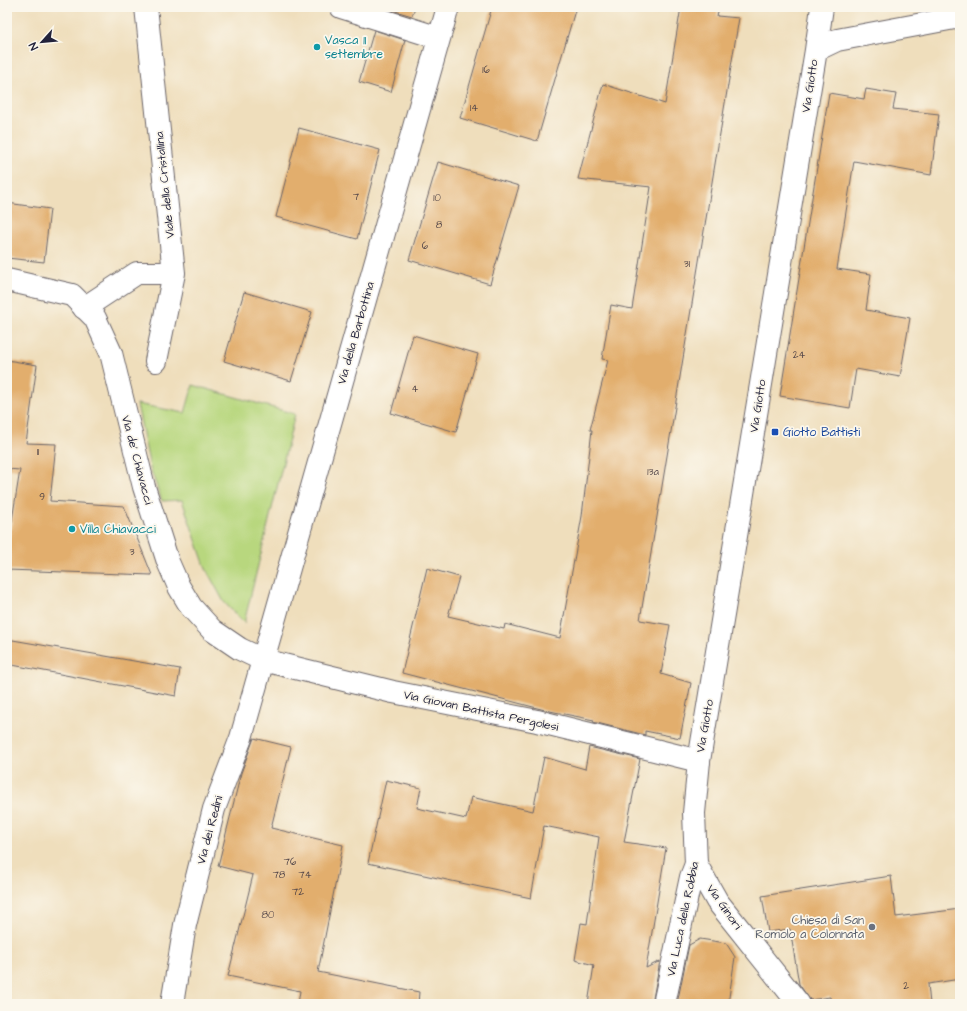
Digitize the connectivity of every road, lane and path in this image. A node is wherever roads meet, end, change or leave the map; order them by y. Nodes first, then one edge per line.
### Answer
1 (146, 7) edge
2 (341, 7) edge
3 (448, 7) edge
4 (822, 7) edge
5 (960, 17) edge
6 (439, 38) junction
7 (816, 50) junction
8 (174, 273) junction
9 (7, 280) edge
10 (84, 308) junction
11 (156, 361) dead end
12 (263, 660) junction
13 (699, 761) junction
14 (696, 864) junction
15 (172, 1004) edge
16 (664, 1004) edge
17 (799, 1004) edge

1 - 8 street, Viale della Cristallina
2 - 6 street
3 - 6 street, Via della Barbottina
4 - 7 street, Via Giotto
5 - 7 street, Via Giotto
6 - 12 street, Via della Barbottina
7 - 13 street, Via Giotto
8 - 10 street
8 - 11 street, Viale della Cristallina
9 - 10 street, Via de' Chiavacci
10 - 12 street, Via de' Chiavacci
12 - 13 street, Via Giovan Battista Pergolesi
12 - 15 street, Via dei Redini
13 - 14 street, Via Luca della Robbia
14 - 16 street, Via Luca della Robbia
14 - 17 street, Via Ginori

